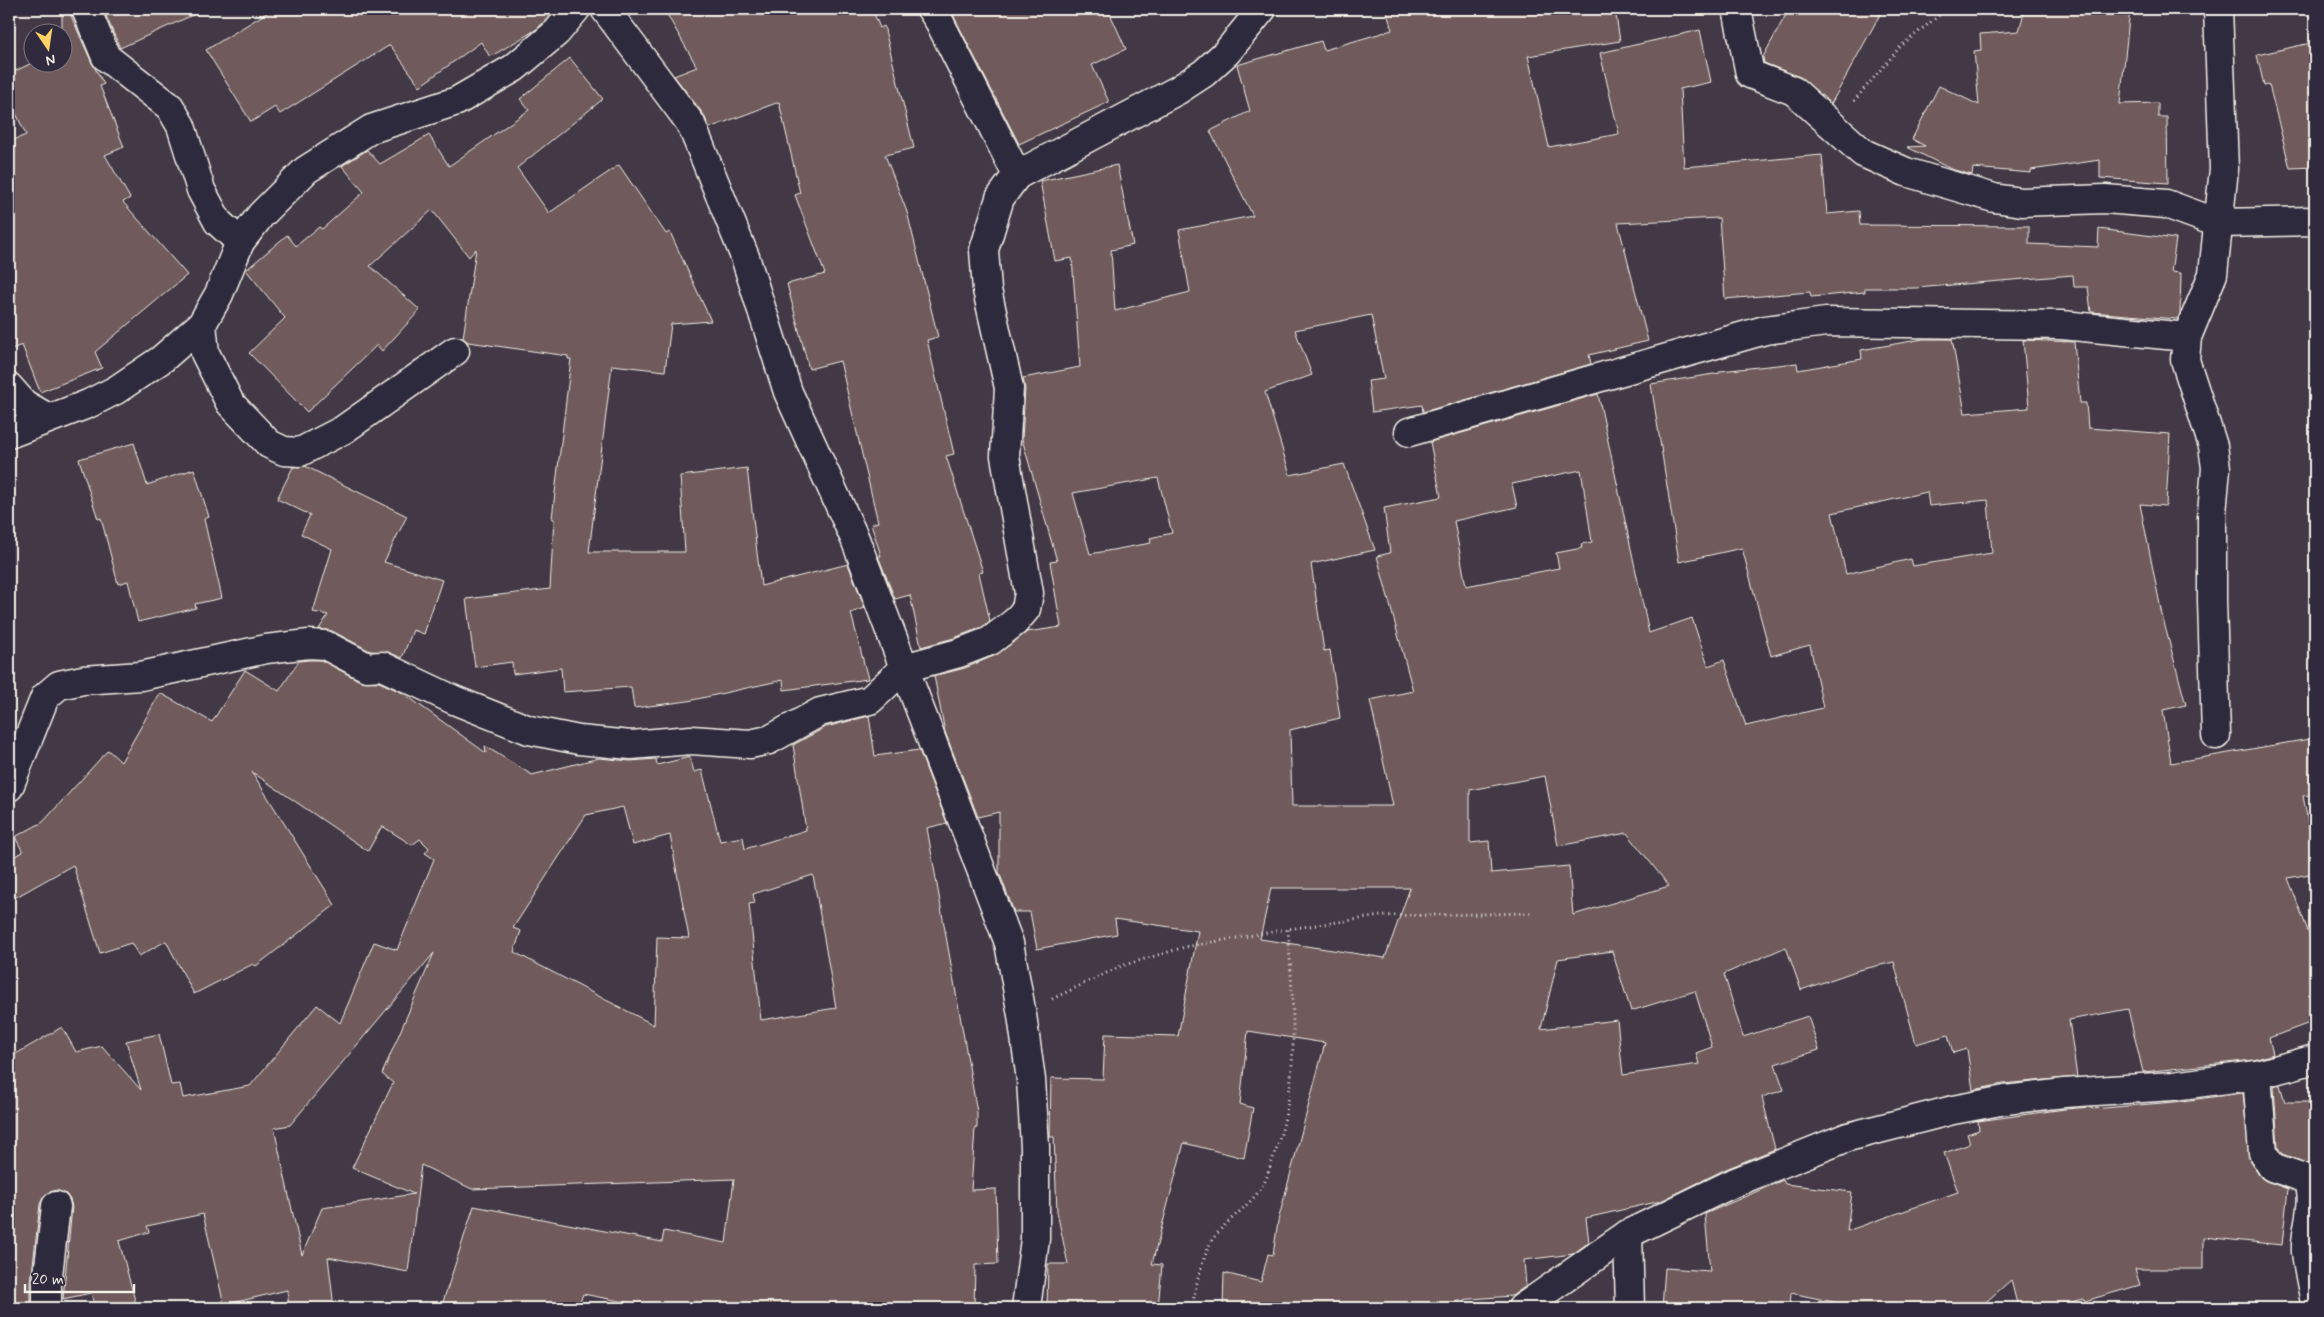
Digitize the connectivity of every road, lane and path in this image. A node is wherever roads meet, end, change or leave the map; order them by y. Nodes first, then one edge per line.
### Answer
1 (86, 9) edge
2 (576, 9) edge
3 (605, 9) edge
4 (931, 9) edge
5 (1262, 9) edge
6 (1737, 9) edge
7 (1947, 9) edge
8 (2218, 9) edge
9 (1833, 126) junction
10 (1017, 175) junction
11 (2315, 220) edge
12 (2218, 223) junction
13 (240, 242) junction
14 (202, 324) junction
15 (2186, 337) junction
16 (455, 351) dead end
17 (9, 388) edge
18 (48, 418) junction
19 (1408, 432) dead end
20 (9, 434) edge
21 (904, 668) junction
22 (2216, 735) dead end
23 (9, 787) edge
24 (1534, 913) dead end
25 (1288, 929) junction
26 (1022, 1015) junction
27 (2315, 1059) edge
28 (2257, 1075) junction
29 (56, 1206) dead end
30 (1628, 1234) junction
31 (2315, 1303) edge
32 (47, 1308) edge
33 (1026, 1308) edge
34 (1192, 1308) edge
35 (1522, 1308) edge
36 (1630, 1308) edge

1 - 13 street
2 - 13 street
3 - 21 street
4 - 10 street
5 - 10 street
6 - 9 street
7 - 9 path
8 - 12 street
9 - 12 street
10 - 21 street
11 - 12 street
12 - 15 street
13 - 14 street
14 - 16 street
14 - 18 street
15 - 19 street
15 - 22 street
17 - 18 street
18 - 20 street
21 - 23 street
21 - 26 street
24 - 25 path
25 - 26 path
25 - 34 path
26 - 33 street
27 - 28 street
28 - 30 street
28 - 31 street
29 - 32 street
30 - 35 street
30 - 36 street

